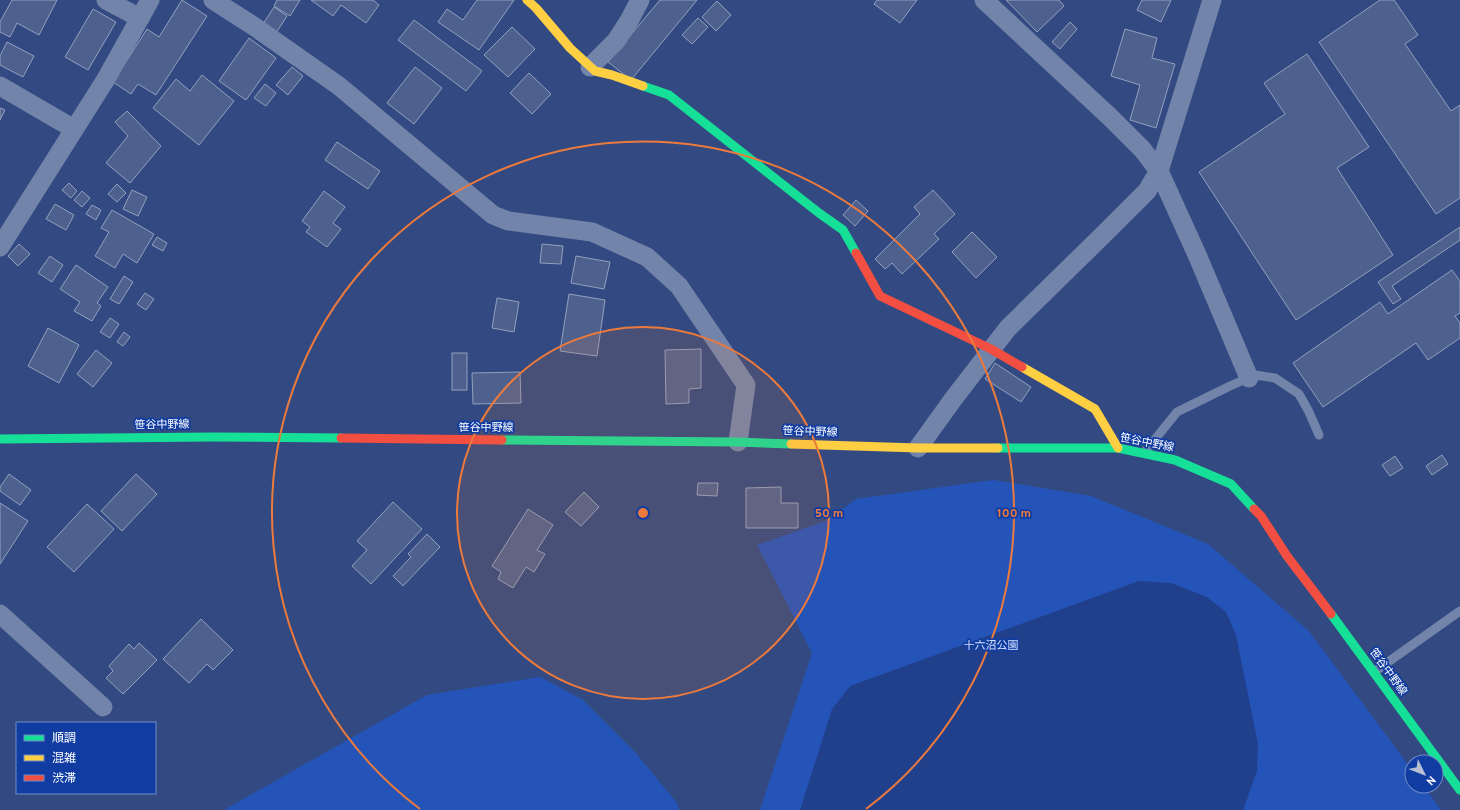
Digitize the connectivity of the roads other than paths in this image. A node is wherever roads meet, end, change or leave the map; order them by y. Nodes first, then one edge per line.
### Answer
1 (106, 0) edge
2 (150, 0) edge
3 (213, 0) edge
4 (527, 0) edge
5 (640, 0) edge
6 (984, 0) edge
7 (1212, 0) edge
8 (140, 18) junction
9 (590, 67) junction
10 (0, 86) edge
11 (74, 129) junction
12 (1159, 171) junction
13 (0, 247) edge
14 (990, 349) junction
15 (1249, 378) junction
16 (1319, 435) dead end
17 (0, 439) edge
18 (738, 442) junction
19 (918, 448) junction
20 (1118, 448) junction
21 (1144, 453) junction
22 (1460, 611) edge
23 (0, 614) edge
24 (1374, 672) junction
25 (103, 707) dead end
26 (1460, 790) edge

1 - 8 street
2 - 8 street
3 - 18 street
4 - 9 street
5 - 9 street
6 - 12 street
7 - 12 street
8 - 11 street
9 - 14 street
10 - 11 street
11 - 13 street
12 - 14 street
12 - 15 street
14 - 19 street
14 - 20 street
15 - 16 lane
15 - 21 lane
17 - 18 street, 笹谷中野線
18 - 19 street, 笹谷中野線
19 - 20 street, 笹谷中野線
20 - 21 street, 笹谷中野線
21 - 24 street, 笹谷中野線
22 - 24 lane
23 - 25 street
24 - 26 street, 笹谷中野線

